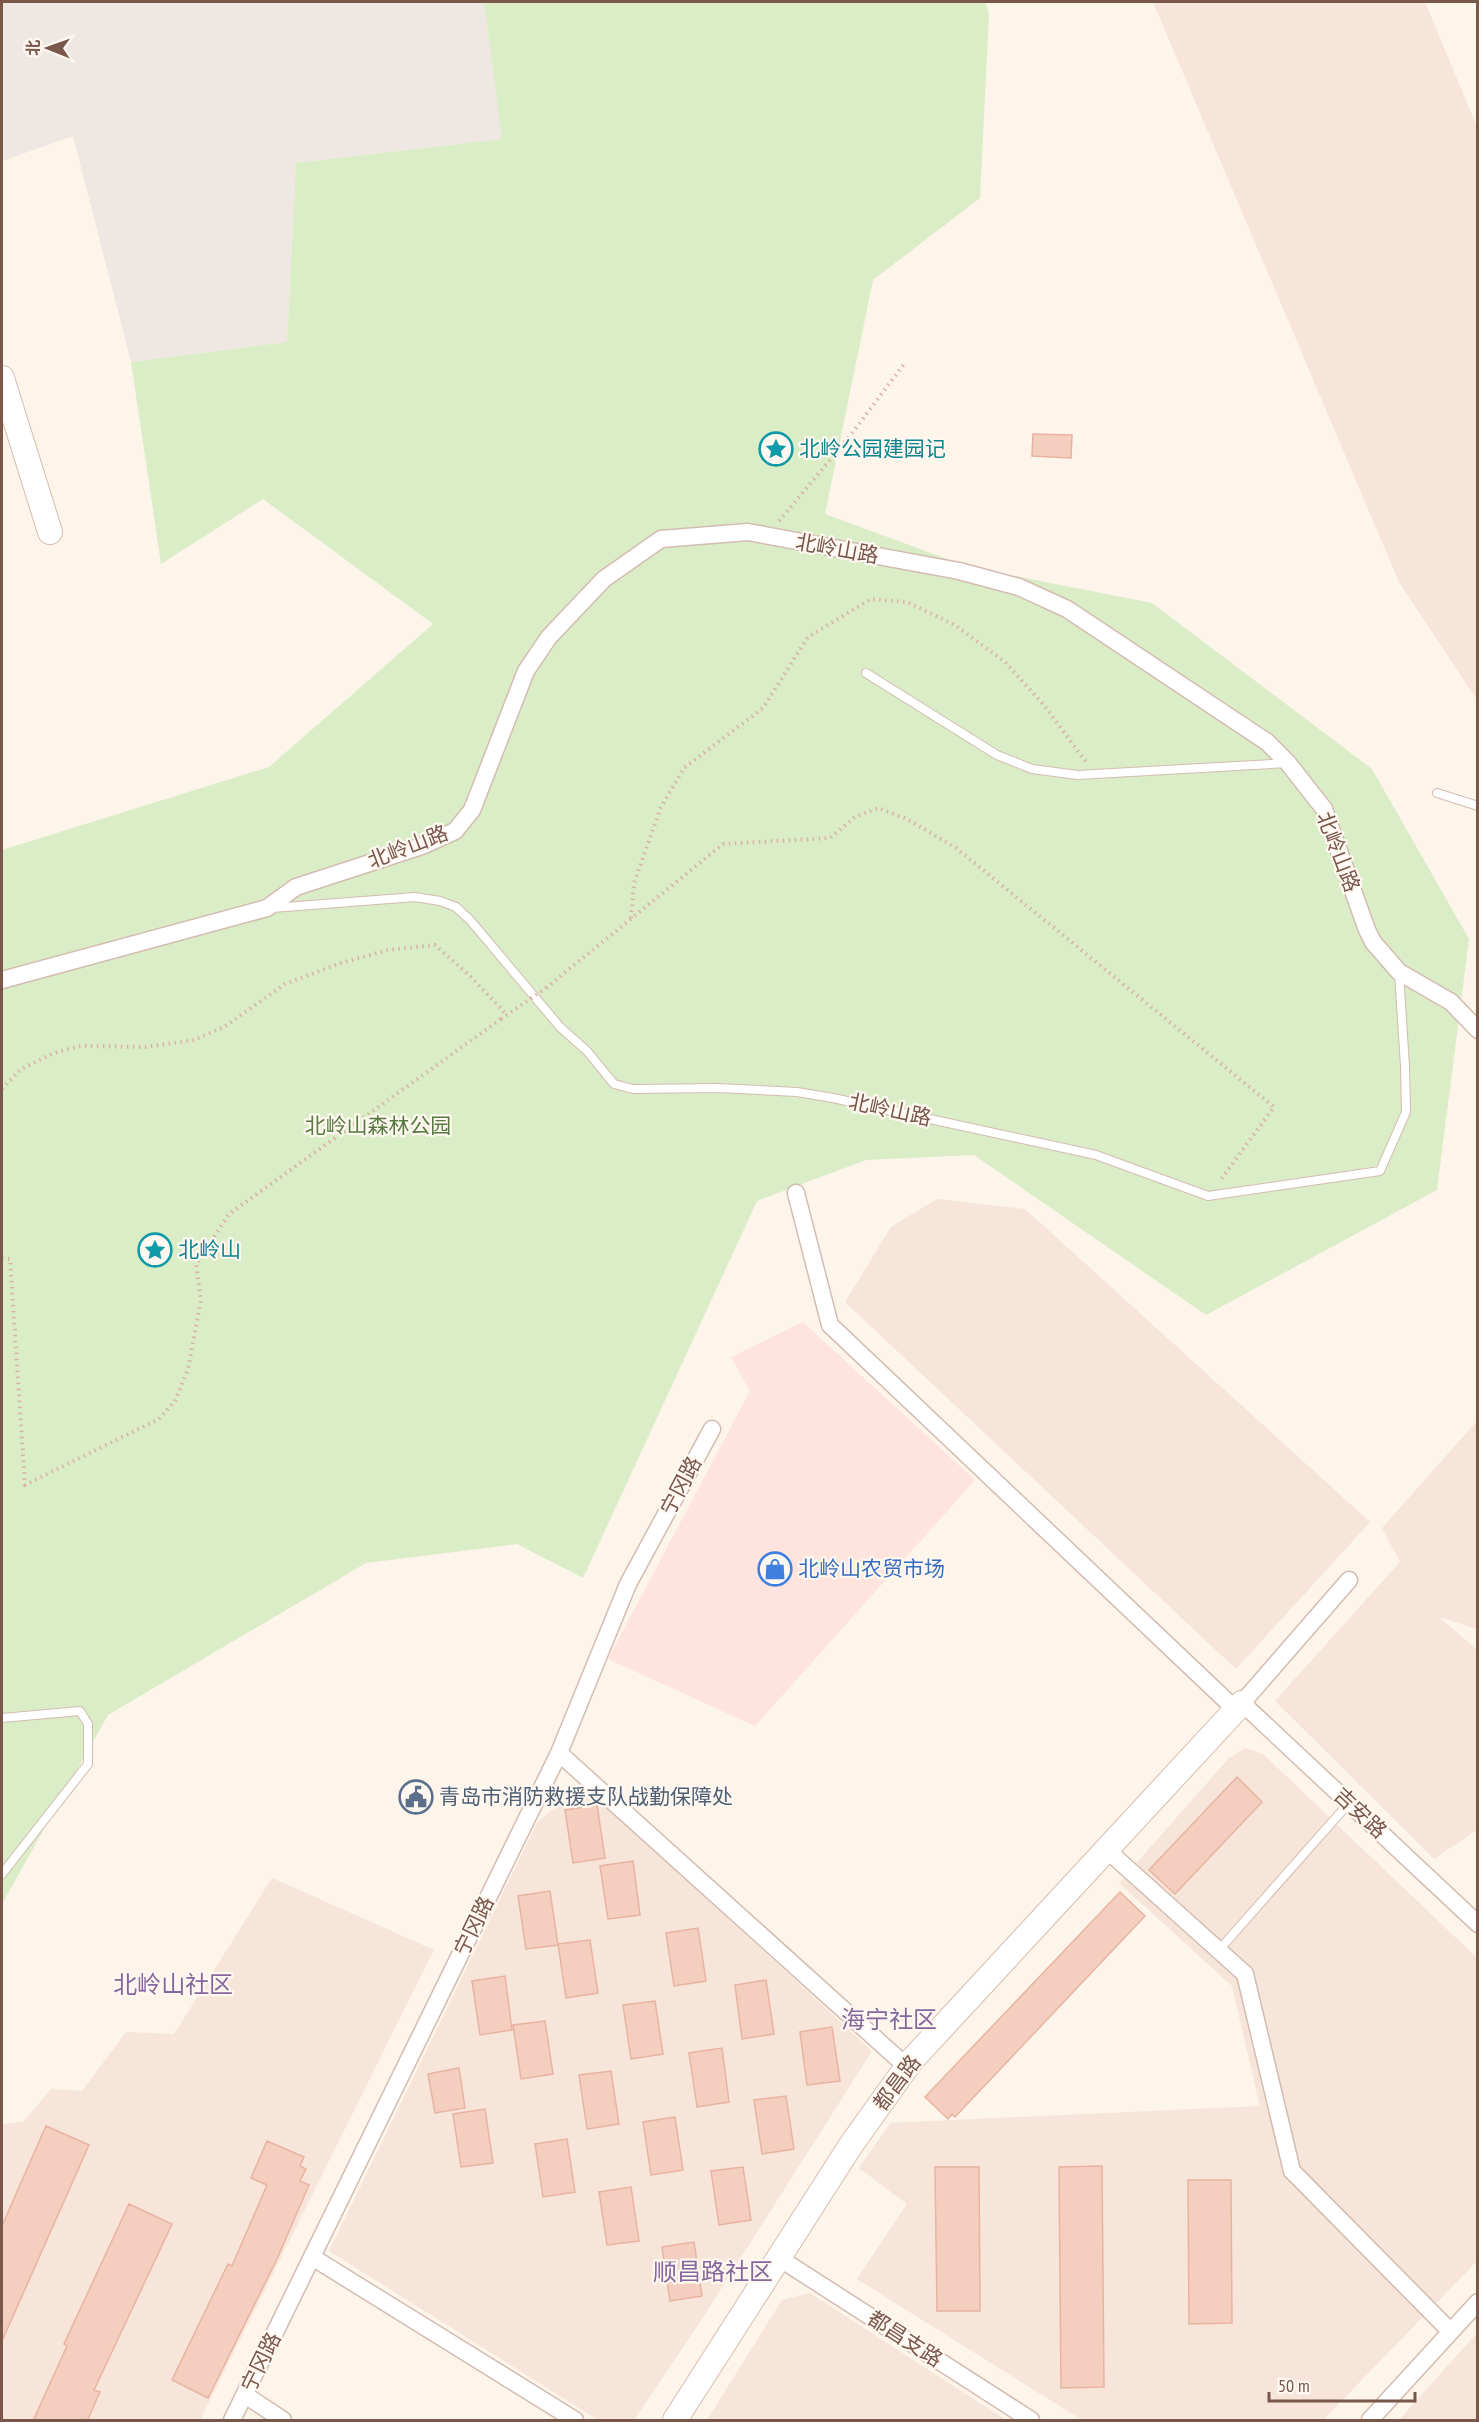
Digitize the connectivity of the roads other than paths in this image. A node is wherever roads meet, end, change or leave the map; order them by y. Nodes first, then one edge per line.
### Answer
1 (2, 378) edge
2 (50, 532) dead end
3 (866, 673) dead end
4 (1288, 763) junction
5 (1437, 793) dead end
6 (1478, 806) edge
7 (267, 908) junction
8 (1399, 972) junction
9 (2, 980) edge
10 (1478, 1030) edge
11 (796, 1193) dead end
12 (711, 1429) dead end
13 (1349, 1580) dead end
14 (1239, 1707) junction
15 (2, 1718) edge
16 (559, 1753) junction
17 (1349, 1803) junction
18 (1107, 1850) junction
19 (2, 1875) edge
20 (1478, 1924) edge
21 (1219, 1950) junction
22 (907, 2067) junction
23 (312, 2257) junction
24 (779, 2258) junction
25 (1478, 2302) edge
26 (1450, 2331) junction
27 (245, 2395) junction
28 (232, 2421) edge
29 (283, 2421) edge
30 (575, 2421) edge
31 (675, 2421) edge
32 (1031, 2421) edge
33 (1370, 2421) edge

1 - 2 street
3 - 4 lane
4 - 7 street, 北岭山路
4 - 8 street, 北岭山路
5 - 6 lane
7 - 8 lane, 北岭山路
7 - 9 street, 北岭山路
8 - 10 street, 北岭山路
11 - 14 street, 吉安路
12 - 16 street, 宁冈路
13 - 14 street
14 - 17 street, 吉安路
14 - 18 street, 都昌路
15 - 19 lane
16 - 22 street
16 - 23 street, 宁冈路
17 - 20 street, 吉安路
17 - 21 lane
18 - 21 street
18 - 22 street, 都昌路
21 - 26 street
22 - 24 street, 都昌路
23 - 27 street, 宁冈路
23 - 30 street
24 - 31 street, 都昌路
24 - 32 street, 都昌支路
25 - 26 street
26 - 33 street
27 - 28 street, 宁冈路
27 - 29 street

